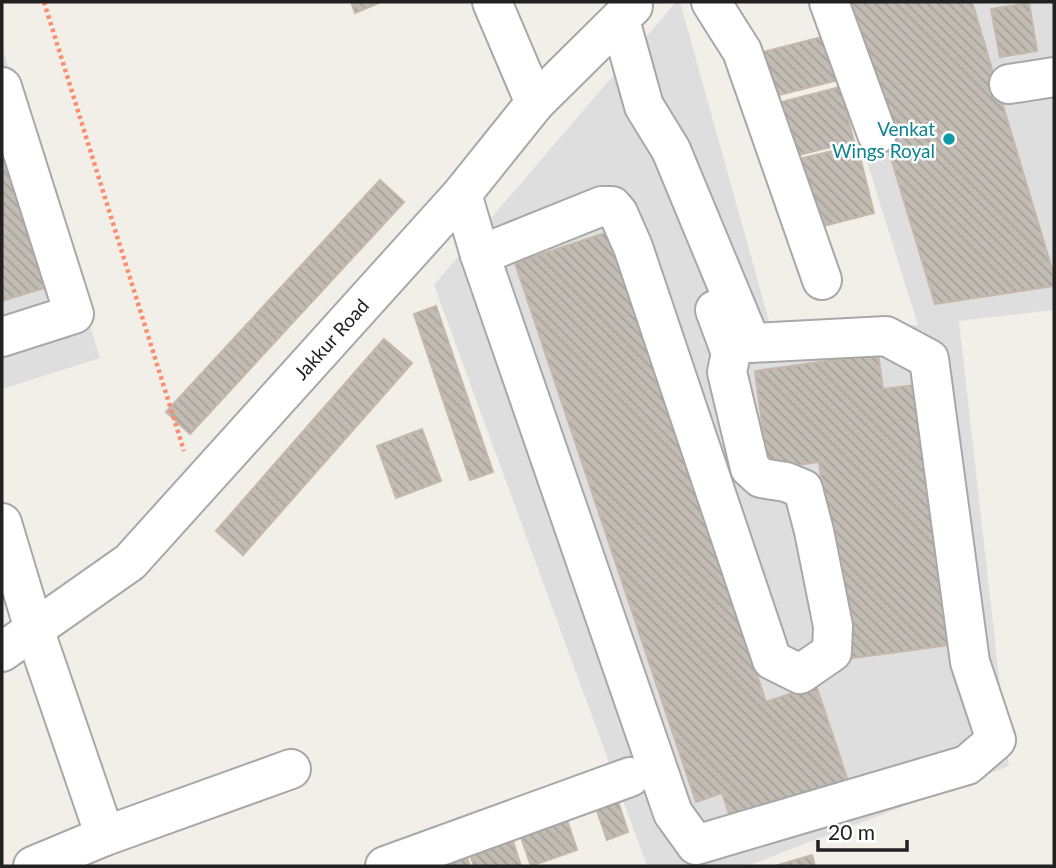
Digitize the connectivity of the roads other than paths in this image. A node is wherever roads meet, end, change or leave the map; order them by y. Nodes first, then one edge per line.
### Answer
1 (492, 2) edge
2 (711, 2) edge
3 (829, 2) edge
4 (628, 11) edge
5 (1054, 77) edge
6 (1009, 84) dead end
7 (2, 88) edge
8 (536, 103) junction
9 (644, 106) junction
10 (877, 134) dead end
11 (462, 194) junction
12 (480, 256) junction
13 (822, 280) dead end
14 (2, 337) edge
15 (2, 523) edge
16 (34, 629) junction
17 (2, 652) edge
18 (291, 769) dead end
19 (630, 778) dead end
20 (105, 836) junction
21 (33, 866) edge
22 (385, 866) edge

1 - 8 street
2 - 13 street
3 - 10 street
4 - 8 street, Jakkur Road
4 - 9 street
5 - 6 street
7 - 14 street
8 - 11 street, Jakkur Road
9 - 12 street
9 - 12 street
11 - 12 street
11 - 16 street, Jakkur Road
15 - 16 street
16 - 17 street, Jakkur Road
16 - 20 street
18 - 20 street
19 - 22 street
20 - 21 street

